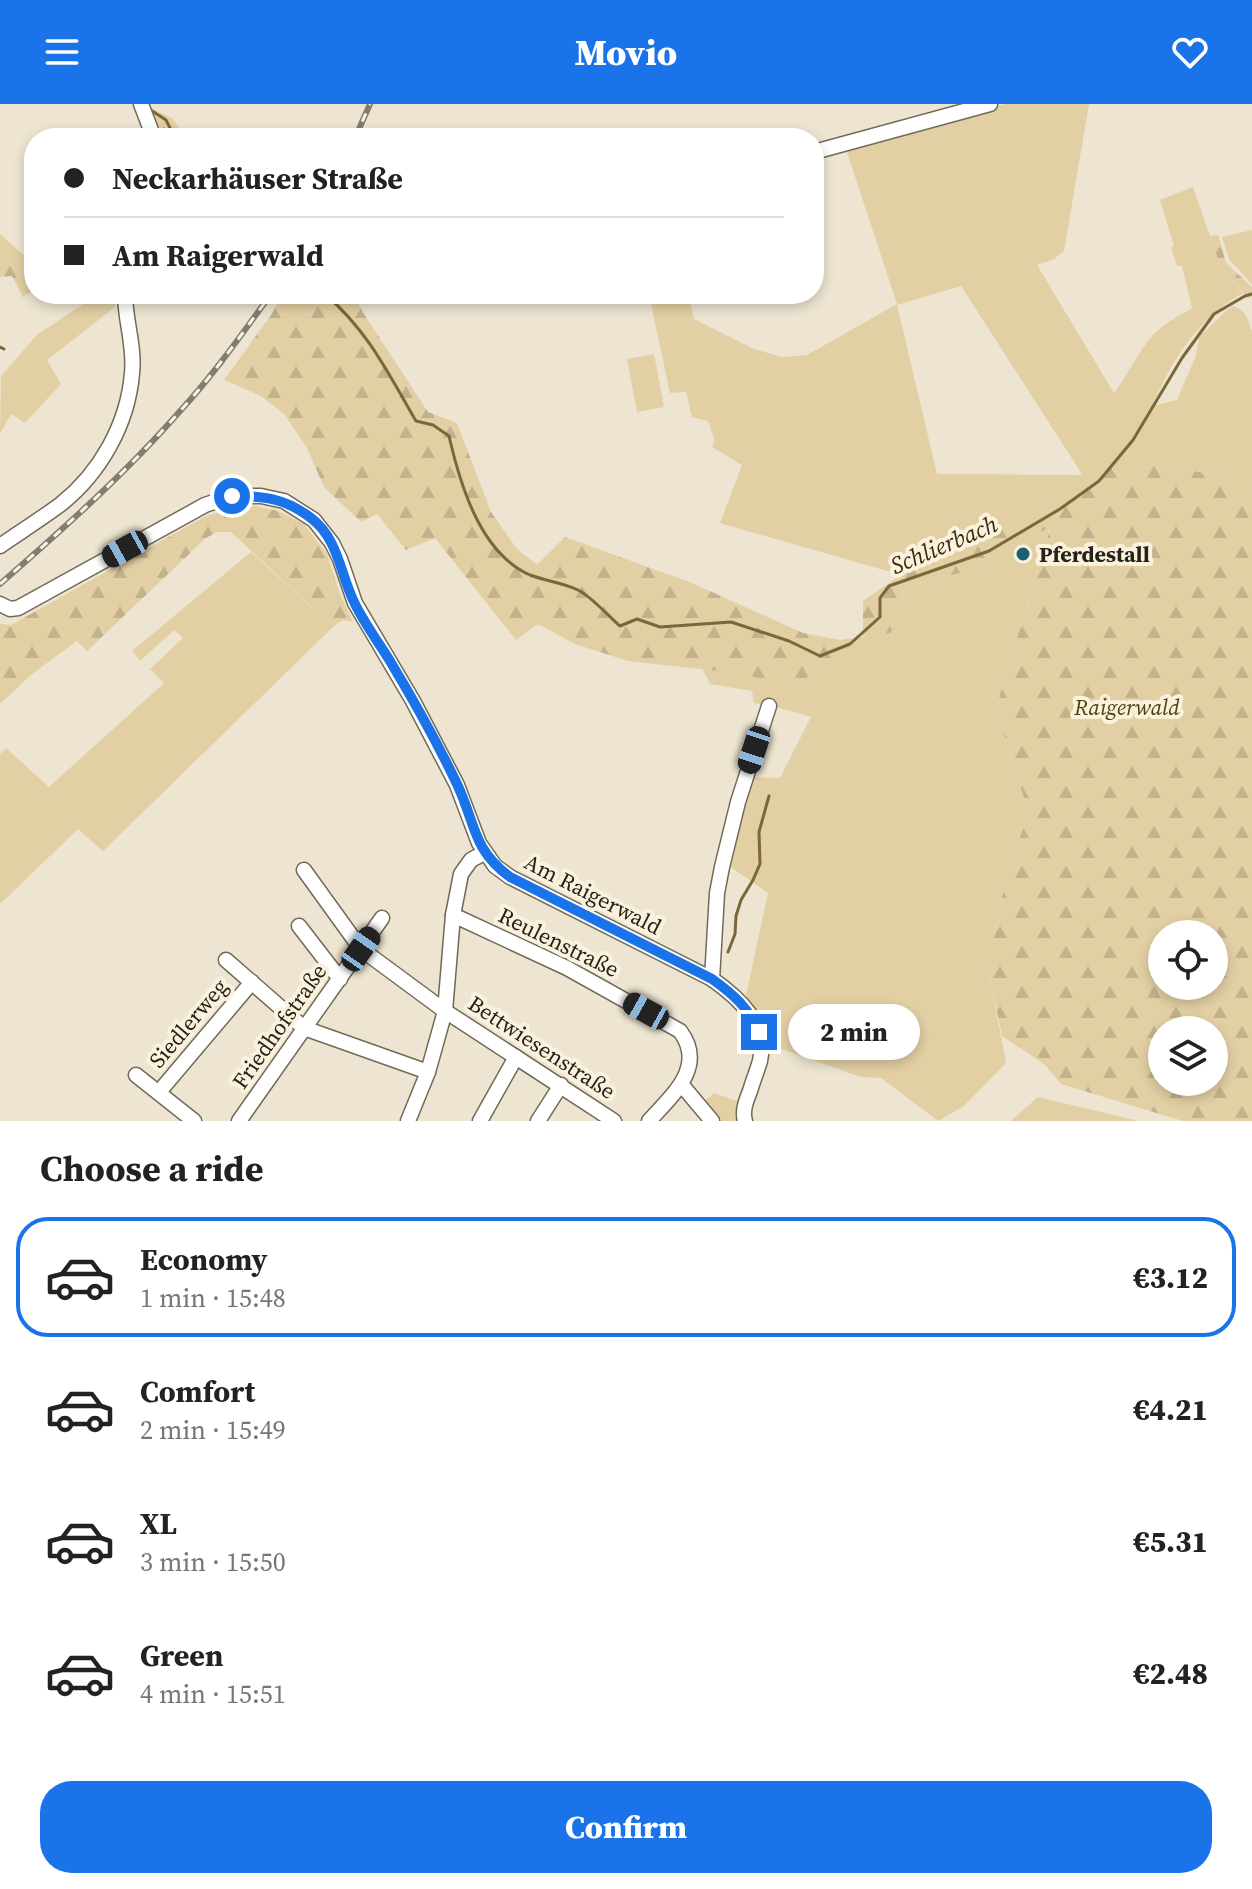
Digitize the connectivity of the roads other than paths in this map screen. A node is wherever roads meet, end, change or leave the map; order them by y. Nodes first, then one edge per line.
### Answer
1 (141, 104) edge
2 (990, 104) edge
3 (150, 128) edge
4 (824, 149) edge
5 (125, 304) edge
6 (0, 546) edge
7 (0, 604) edge
8 (769, 706) dead end
9 (484, 853) junction
10 (304, 870) dead end
11 (453, 915) junction
12 (382, 918) dead end
13 (299, 926) dead end
14 (361, 949) junction
15 (226, 960) dead end
16 (340, 979) junction
17 (712, 979) junction
18 (252, 982) junction
19 (445, 1011) junction
20 (304, 1028) junction
21 (516, 1057) junction
22 (428, 1072) junction
23 (136, 1075) dead end
24 (681, 1084) junction
25 (561, 1085) junction
26 (159, 1092) junction
27 (194, 1121) edge
28 (239, 1121) edge
29 (408, 1121) edge
30 (480, 1121) edge
31 (538, 1121) edge
32 (614, 1121) edge
33 (649, 1121) edge
34 (712, 1121) edge
35 (745, 1121) edge

1 - 3 street
2 - 4 street
5 - 6 street
7 - 9 street
8 - 17 street
9 - 11 street
9 - 17 street, Am Raigerwald
10 - 14 street, Bettwiesenstraße
11 - 19 street
11 - 24 street, Reulenstraße
12 - 14 street, Friedhofstraße
13 - 16 street
14 - 16 street, Friedhofstraße
14 - 19 street, Bettwiesenstraße
15 - 18 street
16 - 20 street, Friedhofstraße
17 - 35 street, Am Raigerwald
18 - 20 street
18 - 26 street, Siedlerweg
19 - 21 street, Bettwiesenstraße
19 - 22 street
20 - 22 street
20 - 28 street, Friedhofstraße
21 - 25 street, Bettwiesenstraße
21 - 30 street
22 - 29 street
23 - 26 street
24 - 33 street
24 - 34 street
25 - 31 street
25 - 32 street, Bettwiesenstraße
26 - 27 street

